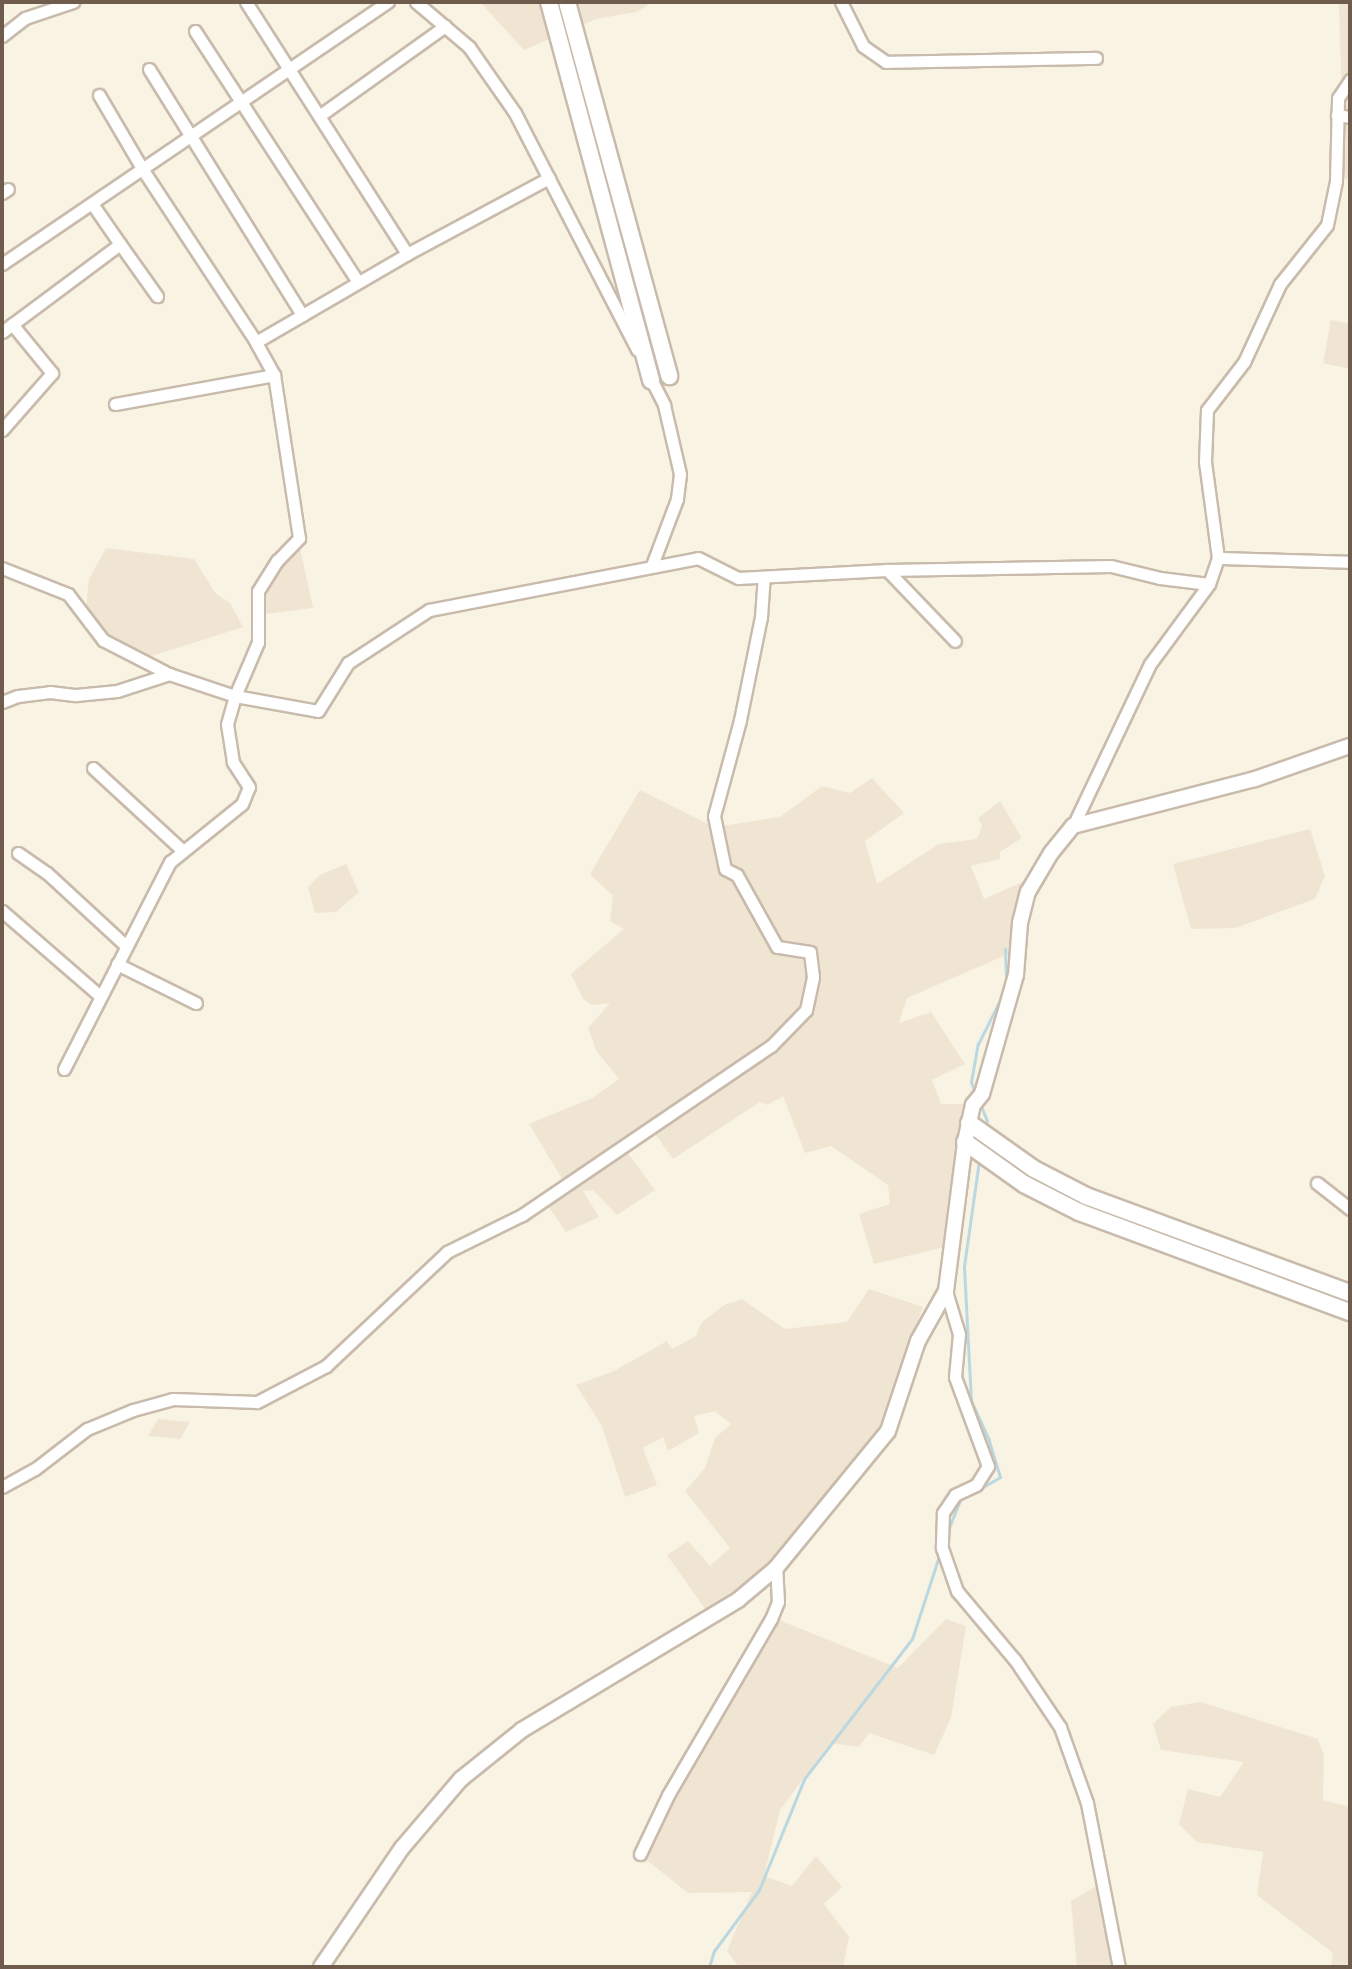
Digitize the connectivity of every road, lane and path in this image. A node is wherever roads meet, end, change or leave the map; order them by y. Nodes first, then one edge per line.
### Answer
1 (73, 2) edge
2 (246, 2) edge
3 (388, 2) edge
4 (416, 2) edge
5 (549, 2) edge
6 (567, 2) edge
7 (841, 2) edge
8 (445, 26) junction
9 (195, 31) dead end
10 (2, 36) edge
11 (1096, 58) dead end
12 (149, 69) dead end
13 (289, 70) junction
14 (1350, 80) edge
15 (99, 95) dead end
16 (241, 103) junction
17 (1337, 115) junction
18 (319, 116) junction
19 (1350, 117) edge
20 (191, 137) junction
21 (143, 170) junction
22 (549, 178) junction
23 (93, 205) junction
24 (120, 244) junction
25 (407, 254) junction
26 (2, 264) edge
27 (358, 282) junction
28 (157, 296) dead end
29 (302, 315) junction
30 (7, 328) edge
31 (256, 342) junction
32 (274, 375) junction
33 (669, 376) dead end
34 (651, 380) junction
35 (115, 404) dead end
36 (2, 430) edge
37 (1218, 558) junction
38 (1350, 562) edge
39 (652, 565) junction
40 (2, 568) edge
41 (887, 570) junction
42 (764, 578) junction
43 (1209, 584) junction
44 (955, 641) dead end
45 (169, 674) junction
46 (235, 696) junction
47 (2, 702) edge
48 (1350, 746) edge
49 (93, 768) dead end
50 (1073, 826) junction
51 (182, 850) junction
52 (18, 853) dead end
53 (2, 911) edge
54 (126, 946) junction
55 (117, 964) junction
56 (99, 995) junction
57 (196, 1003) dead end
58 (64, 1069) dead end
59 (969, 1123) junction
60 (965, 1142) junction
61 (1317, 1183) dead end
62 (1350, 1209) edge
63 (946, 1291) junction
64 (1350, 1293) edge
65 (1350, 1312) edge
66 (2, 1487) edge
67 (776, 1568) junction
68 (640, 1854) dead end
69 (321, 1967) edge
70 (1119, 1967) edge

1 - 10 street
2 - 13 street
3 - 13 street
4 - 8 street
5 - 34 main road
6 - 33 main road
7 - 11 street
8 - 18 street
8 - 22 street
9 - 16 street
12 - 20 street
13 - 16 street
13 - 18 street
14 - 17 street
15 - 21 street
16 - 20 street
16 - 27 street
17 - 19 street
17 - 37 street
18 - 25 street
20 - 21 street
20 - 29 street
21 - 23 street
21 - 31 street
22 - 25 street
22 - 34 street
23 - 24 street
23 - 26 street
24 - 28 street
24 - 30 street
25 - 27 street
27 - 29 street
29 - 31 street
30 - 36 street
31 - 32 street
32 - 35 street
32 - 46 street
34 - 39 street
37 - 38 street
37 - 43 street
39 - 42 street
39 - 46 street
40 - 45 street
41 - 42 street
41 - 43 street
41 - 44 street
42 - 66 street
43 - 50 street
45 - 46 street
45 - 47 street
46 - 51 street
48 - 50 street
49 - 51 street
50 - 59 street
51 - 54 street
52 - 54 street
53 - 56 street
54 - 55 street
55 - 56 street
55 - 57 street
56 - 58 street
59 - 60 street
59 - 64 main road
60 - 63 street
60 - 65 main road
61 - 62 street
63 - 67 street
63 - 70 street
67 - 68 street
67 - 69 street

